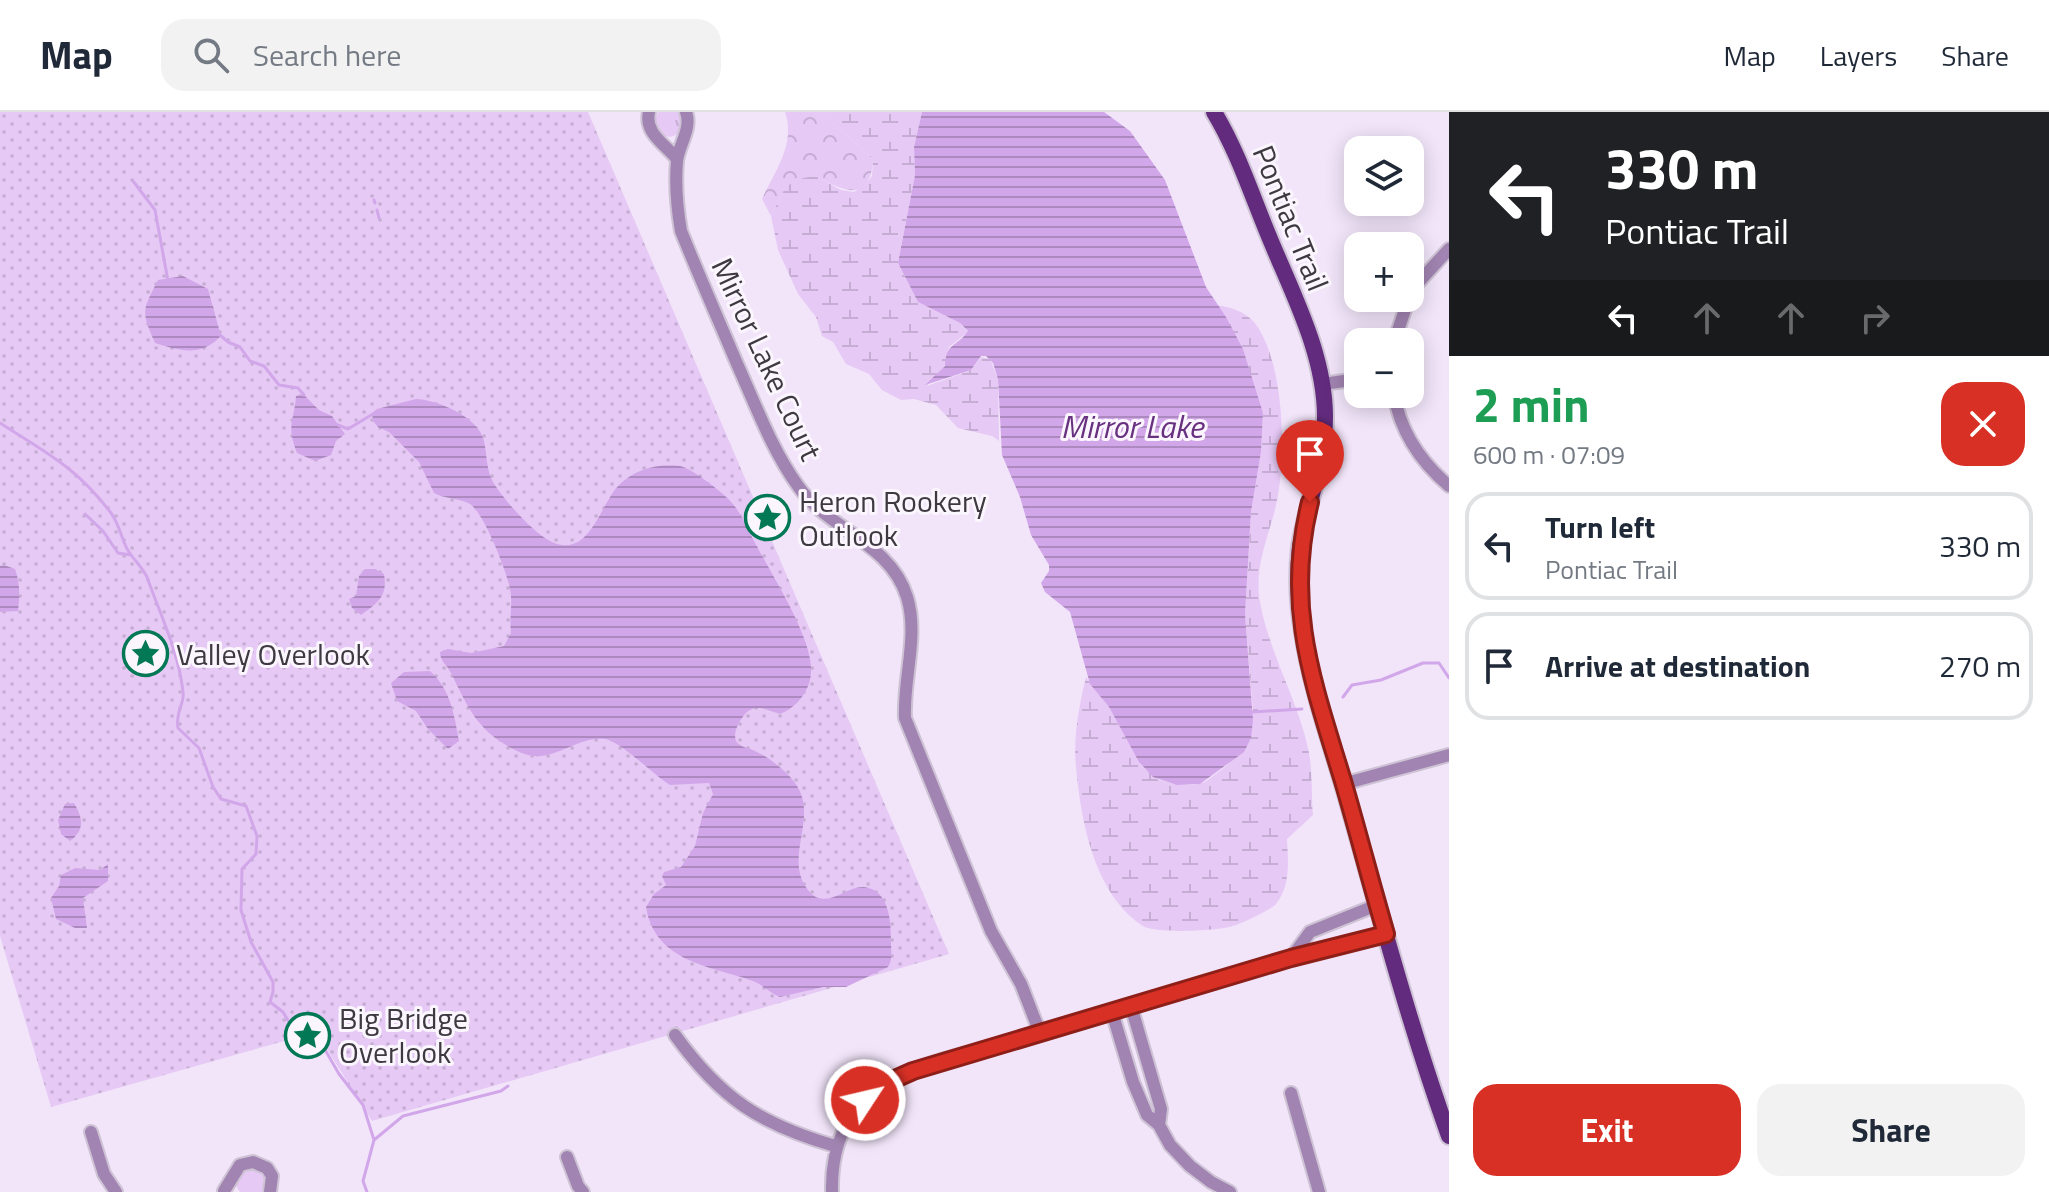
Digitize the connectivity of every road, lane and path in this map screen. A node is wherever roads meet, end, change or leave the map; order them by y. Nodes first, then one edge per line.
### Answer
1 (649, 112) edge
2 (686, 112) edge
3 (1214, 112) edge
4 (677, 159) junction
5 (1449, 249) edge
6 (1424, 276) edge
7 (1344, 381) edge
8 (1323, 384) junction
9 (1398, 408) edge
10 (1449, 486) edge
11 (1449, 755) edge
12 (1343, 784) junction
13 (1377, 905) junction
14 (1386, 934) junction
15 (1291, 958) junction
16 (1131, 1006) junction
17 (1112, 1012) junction
18 (1040, 1033) junction
19 (675, 1035) dead end
20 (1152, 1077) junction
21 (1133, 1082) junction
22 (1291, 1093) dead end
23 (1159, 1125) junction
24 (91, 1132) dead end
25 (1449, 1136) edge
26 (835, 1146) junction
27 (567, 1157) dead end
28 (116, 1192) edge
29 (224, 1192) edge
30 (270, 1192) edge
31 (583, 1192) edge
32 (832, 1192) edge
33 (1230, 1192) edge
34 (1318, 1192) edge

1 - 4 street
2 - 4 street, Mirror Lake Court
3 - 8 main road, Pontiac Trail
4 - 18 street, Mirror Lake Court
5 - 6 street
7 - 8 street
8 - 12 main road, Pontiac Trail
9 - 10 street
11 - 12 street
12 - 13 main road, Pontiac Trail
13 - 14 main road, Pontiac Trail
13 - 15 street
14 - 15 street
14 - 25 main road, Pontiac Trail
15 - 16 street
16 - 17 street
16 - 20 street
17 - 18 street
17 - 21 street
18 - 26 street
19 - 26 street
20 - 21 street
20 - 23 street
21 - 23 street
22 - 34 street
23 - 33 street
24 - 28 street
26 - 32 street
27 - 31 street
29 - 30 street

